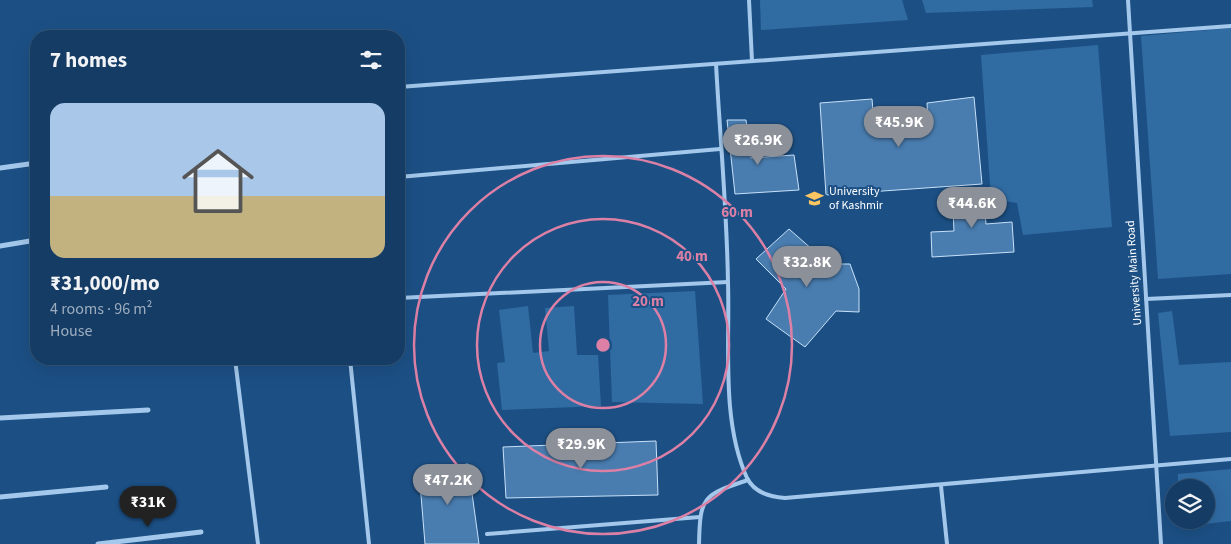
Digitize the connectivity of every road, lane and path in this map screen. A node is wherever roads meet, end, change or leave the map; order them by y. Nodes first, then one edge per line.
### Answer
1 (749, 0) edge
2 (1128, 0) edge
3 (1231, 26) edge
4 (1128, 33) junction
5 (752, 60) junction
6 (716, 64) junction
7 (405, 87) edge
8 (720, 149) junction
9 (30, 164) edge
10 (0, 168) edge
11 (405, 176) edge
12 (30, 241) edge
13 (0, 246) edge
14 (728, 282) junction
15 (1231, 295) edge
16 (405, 298) edge
17 (1146, 299) junction
18 (236, 365) edge
19 (351, 365) edge
20 (148, 410) dead end
21 (0, 418) edge
22 (1231, 459) edge
23 (1156, 466) junction
24 (748, 480) junction
25 (941, 486) junction
26 (106, 487) dead end
27 (0, 497) edge
28 (700, 517) junction
29 (200, 532) dead end
30 (487, 534) dead end
31 (98, 544) edge
32 (258, 544) edge
33 (369, 544) edge
34 (699, 544) edge
35 (947, 544) edge
36 (1161, 544) edge

1 - 5 lane
2 - 4 lane, University Main Road
3 - 4 lane
4 - 5 lane
4 - 17 lane, University Main Road
5 - 6 lane
6 - 7 lane
6 - 8 lane
8 - 11 lane
8 - 14 lane
9 - 10 street
12 - 13 street
14 - 16 lane
14 - 24 lane
15 - 17 lane
17 - 23 lane, University Main Road
18 - 32 lane
19 - 33 lane
20 - 21 street
22 - 23 lane
23 - 25 lane
23 - 36 lane, University Main Road
24 - 25 lane
24 - 28 lane
25 - 35 lane
26 - 27 street
28 - 30 lane
28 - 34 lane
29 - 31 street

